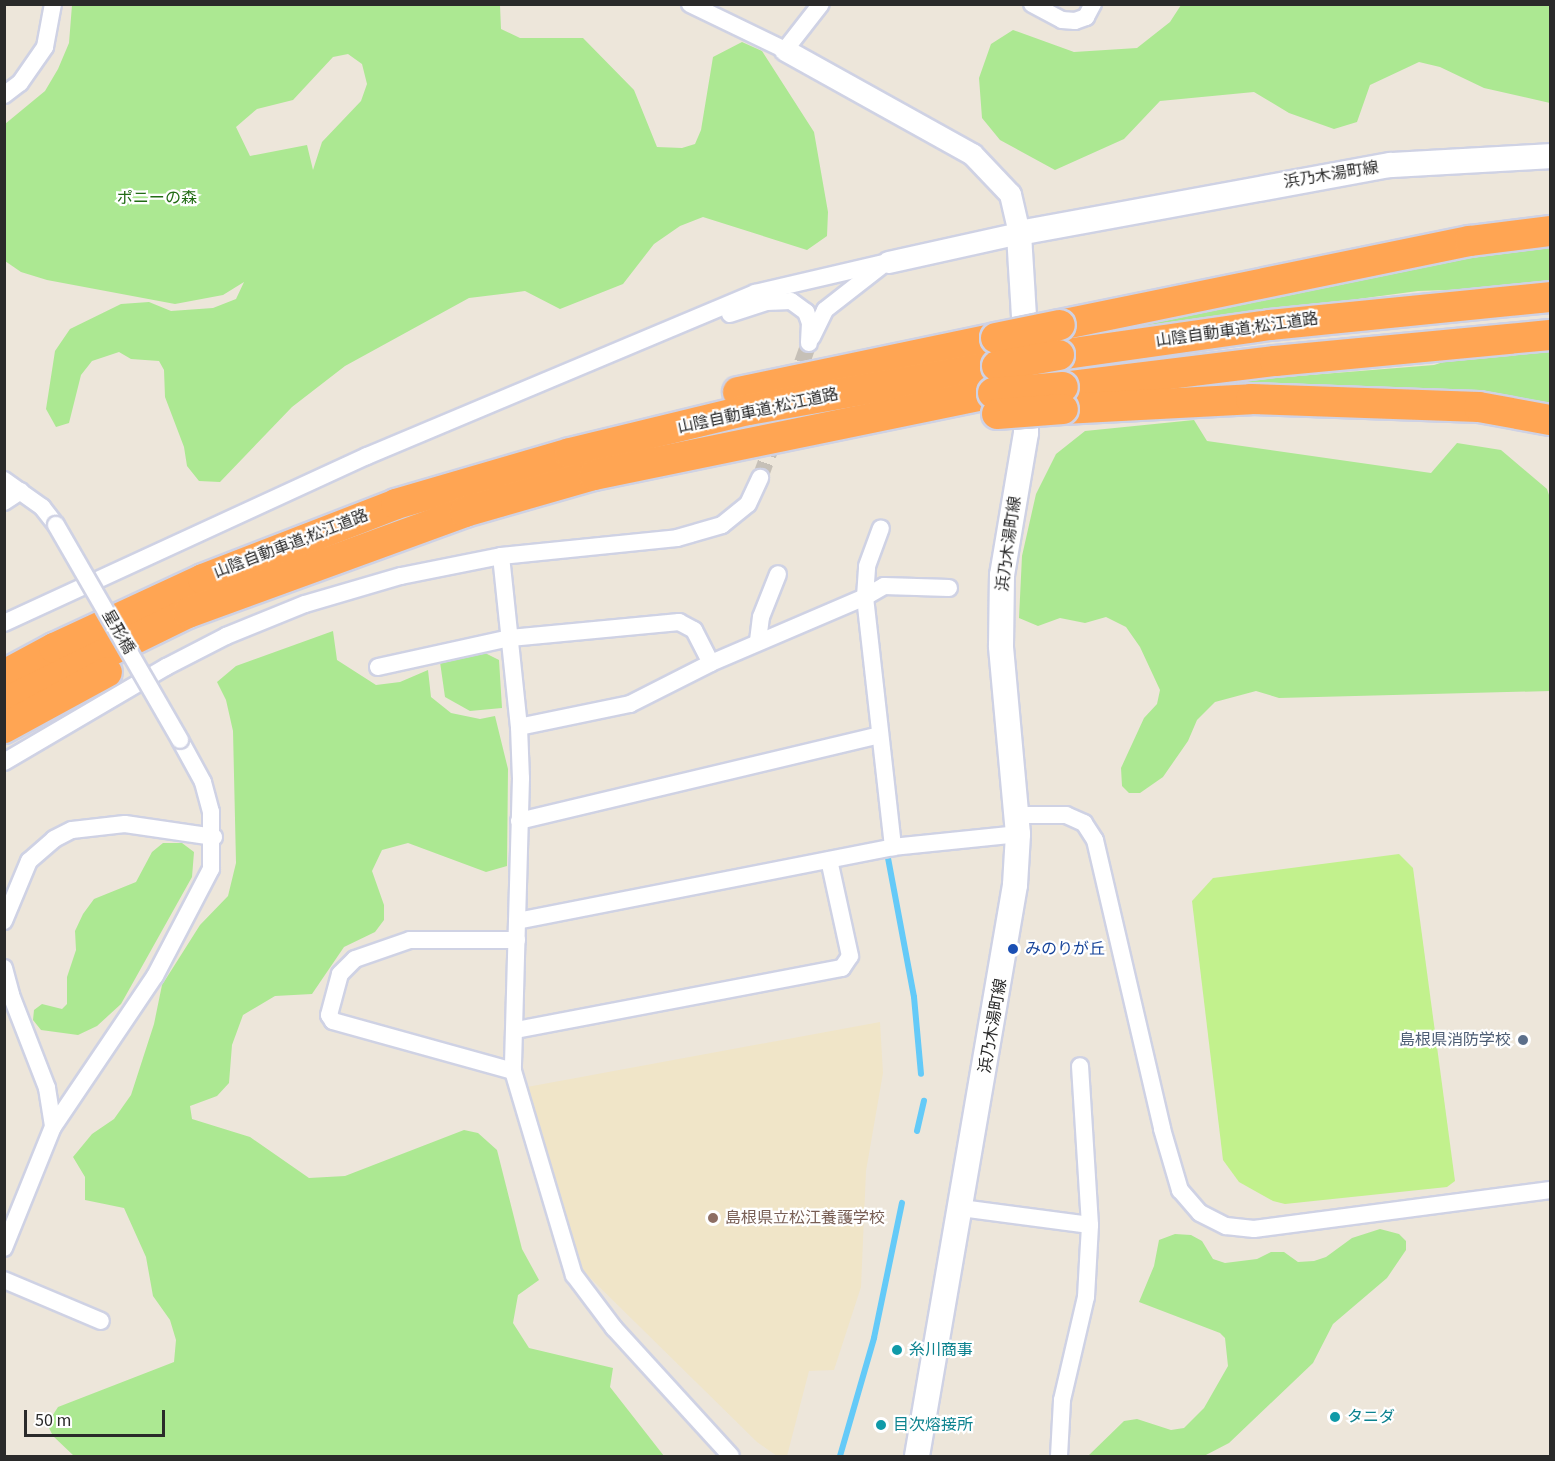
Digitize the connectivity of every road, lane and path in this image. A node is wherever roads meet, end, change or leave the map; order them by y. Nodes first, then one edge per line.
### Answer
1 (53, 4) edge
2 (690, 4) edge
3 (820, 4) edge
4 (1032, 4) edge
5 (1093, 4) edge
6 (785, 50) junction
7 (4, 95) edge
8 (1551, 156) edge
9 (1551, 231) edge
10 (1018, 233) junction
11 (888, 262) junction
12 (1551, 297) edge
13 (668, 329) junction
14 (1551, 335) edge
15 (996, 378) junction
16 (1063, 398) junction
17 (1551, 420) edge
18 (760, 478) tunnel mouth
19 (4, 480) edge
20 (21, 490) junction
21 (4, 502) edge
22 (881, 528) dead end
23 (501, 556) junction
24 (289, 573) junction
25 (777, 574) dead end
26 (203, 579) junction
27 (949, 588) dead end
28 (865, 597) junction
29 (4, 623) edge
30 (510, 638) junction
31 (758, 641) junction
32 (4, 651) edge
33 (711, 663) junction
34 (378, 667) dead end
35 (4, 675) edge
36 (4, 703) edge
37 (519, 727) junction
38 (4, 728) edge
39 (880, 735) junction
40 (4, 762) edge
41 (519, 821) junction
42 (1018, 825) junction
43 (214, 837) junction
44 (893, 847) junction
45 (829, 860) junction
46 (4, 921) edge
47 (517, 921) junction
48 (517, 940) junction
49 (4, 968) edge
50 (516, 1030) junction
51 (1080, 1066) dead end
52 (513, 1071) junction
53 (53, 1127) junction
54 (1551, 1190) edge
55 (961, 1208) junction
56 (1090, 1225) junction
57 (4, 1248) edge
58 (4, 1280) edge
59 (101, 1321) dead end
60 (730, 1456) edge
61 (917, 1456) edge
62 (1059, 1456) edge

1 - 7 street
2 - 6 street
3 - 6 street
4 - 5 street
6 - 10 street
8 - 10 main road, 浜乃木湯町線
9 - 15 highway, bridge
10 - 11 street
10 - 42 main road, 浜乃木湯町線
11 - 13 street
11 - 13 street
12 - 15 highway, 山陰自動車道;松江道路, bridge
13 - 29 street
14 - 16 highway, 山陰自動車道;松江道路
15 - 16 highway, bridge
15 - 24 highway, 山陰自動車道;松江道路
15 - 26 highway, 山陰自動車道;松江道路
16 - 17 highway
18 - 23 street
19 - 20 street, 星形橋
20 - 21 street
20 - 43 street, 星形橋, bridge
22 - 28 street
23 - 30 street
23 - 40 street
24 - 36 highway, 山陰自動車道;松江道路
24 - 38 highway
25 - 31 street
26 - 32 highway
26 - 35 highway, 山陰自動車道;松江道路
27 - 28 street
28 - 31 street
28 - 39 street
30 - 33 street
30 - 34 street
30 - 37 street
31 - 33 street
33 - 37 street
37 - 41 street
39 - 41 street
39 - 44 street
41 - 47 street
42 - 44 street
42 - 54 street
42 - 55 main road, 浜乃木湯町線
43 - 46 street
43 - 53 street, 星形橋
44 - 45 street
45 - 47 street
45 - 50 street
47 - 48 street
48 - 50 street
48 - 52 street
49 - 53 street
50 - 52 street
51 - 56 street
52 - 60 street
53 - 57 street, 星形橋
55 - 56 street
55 - 61 main road, 浜乃木湯町線
56 - 62 street
58 - 59 street

